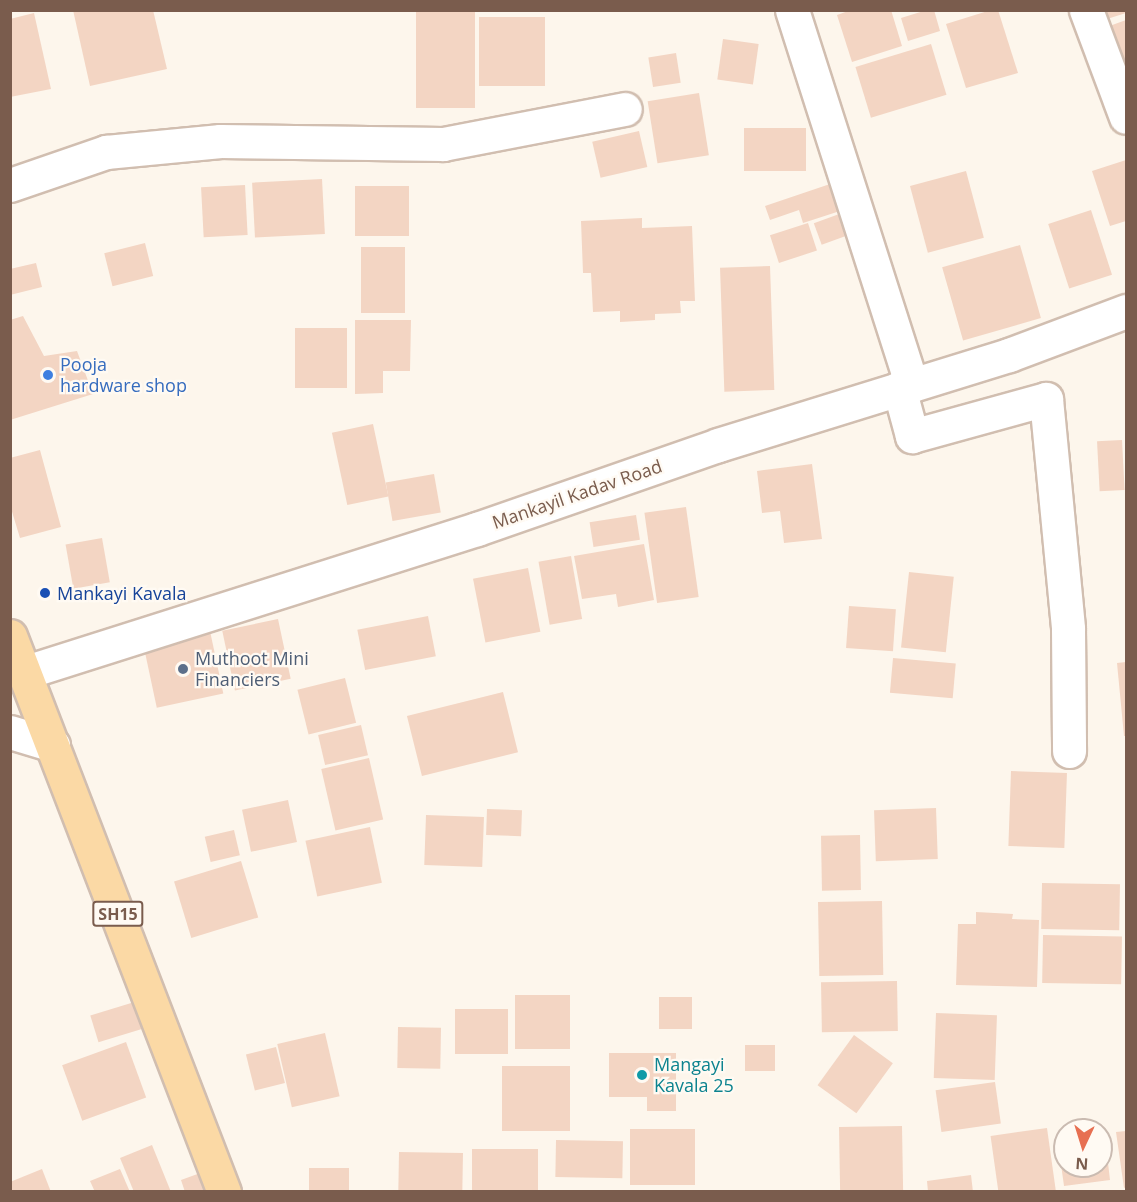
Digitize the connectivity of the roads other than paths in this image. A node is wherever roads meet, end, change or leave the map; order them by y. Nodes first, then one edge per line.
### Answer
1 (792, 10) edge
2 (1086, 10) edge
3 (625, 109) dead end
4 (1126, 117) edge
5 (10, 185) edge
6 (1126, 311) edge
7 (906, 387) junction
8 (10, 636) edge
9 (26, 672) junction
10 (10, 732) edge
11 (53, 745) junction
12 (1069, 751) dead end
13 (224, 1191) edge

1 - 7 street
2 - 4 street
3 - 5 street
6 - 7 street, Mankayil Kadav Road
7 - 9 street, Mankayil Kadav Road
7 - 12 street
8 - 9 main road, SH15
9 - 11 main road, SH15
10 - 11 street
11 - 13 main road, SH15

